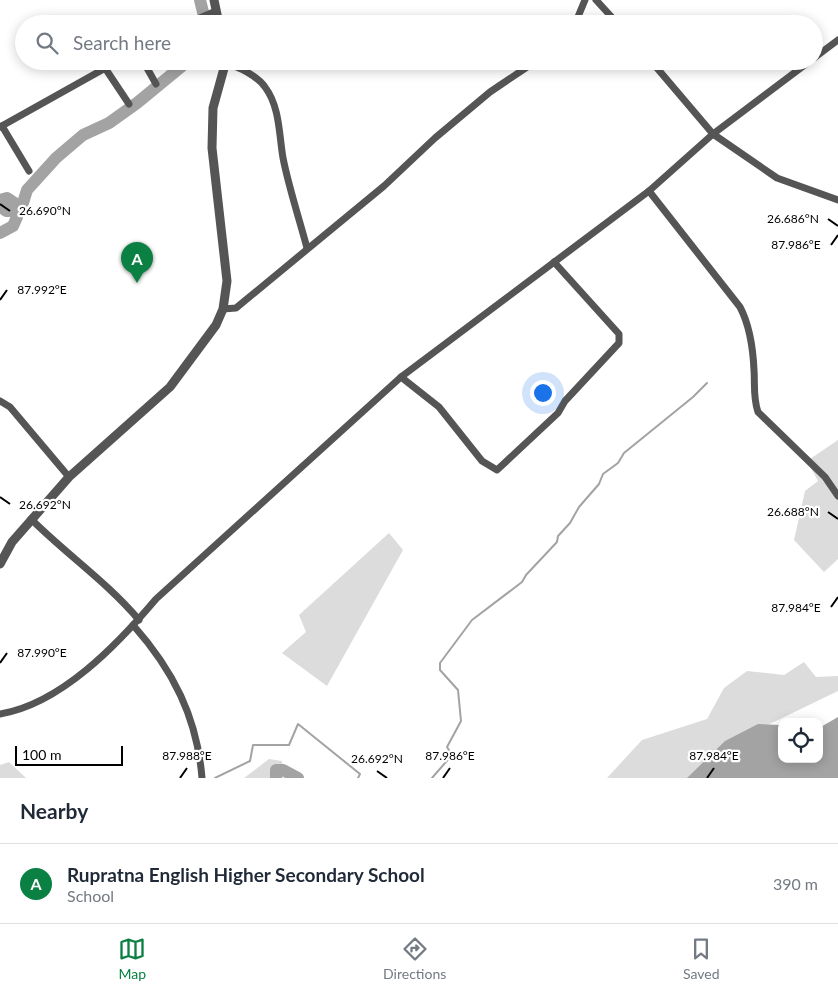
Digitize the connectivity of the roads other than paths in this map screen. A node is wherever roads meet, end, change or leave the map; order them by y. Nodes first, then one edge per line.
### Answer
1 (214, 0) edge
2 (586, 0) edge
3 (596, 0) edge
4 (216, 11) junction
5 (206, 15) edge
6 (217, 15) edge
7 (579, 15) edge
8 (610, 15) edge
9 (838, 40) edge
10 (823, 51) edge
11 (101, 70) edge
12 (106, 70) edge
13 (148, 70) edge
14 (224, 70) edge
15 (242, 70) edge
16 (523, 70) edge
17 (659, 70) edge
18 (798, 70) edge
19 (156, 84) dead end
20 (129, 104) dead end
21 (1, 127) edge
22 (713, 134) junction
23 (29, 171) dead end
24 (649, 191) junction
25 (838, 200) edge
26 (307, 248) junction
27 (554, 262) junction
28 (223, 309) junction
29 (401, 377) junction
30 (0, 401) edge
31 (69, 477) junction
32 (838, 496) edge
33 (31, 519) junction
34 (0, 564) edge
35 (136, 623) junction
36 (0, 714) edge
37 (202, 778) edge

1 - 4 street
2 - 7 street
3 - 8 street
4 - 5 street
4 - 6 street
9 - 10 street
11 - 21 street
12 - 20 street
13 - 19 street
14 - 28 street
15 - 26 street
16 - 26 street
17 - 22 street
18 - 22 street
21 - 23 street
22 - 24 street
22 - 25 street
24 - 27 street
24 - 32 street
26 - 28 street
27 - 29 street
27 - 29 street
28 - 31 street
29 - 35 street
30 - 31 street
31 - 33 street
33 - 34 street
33 - 35 street
35 - 36 street
35 - 37 street

